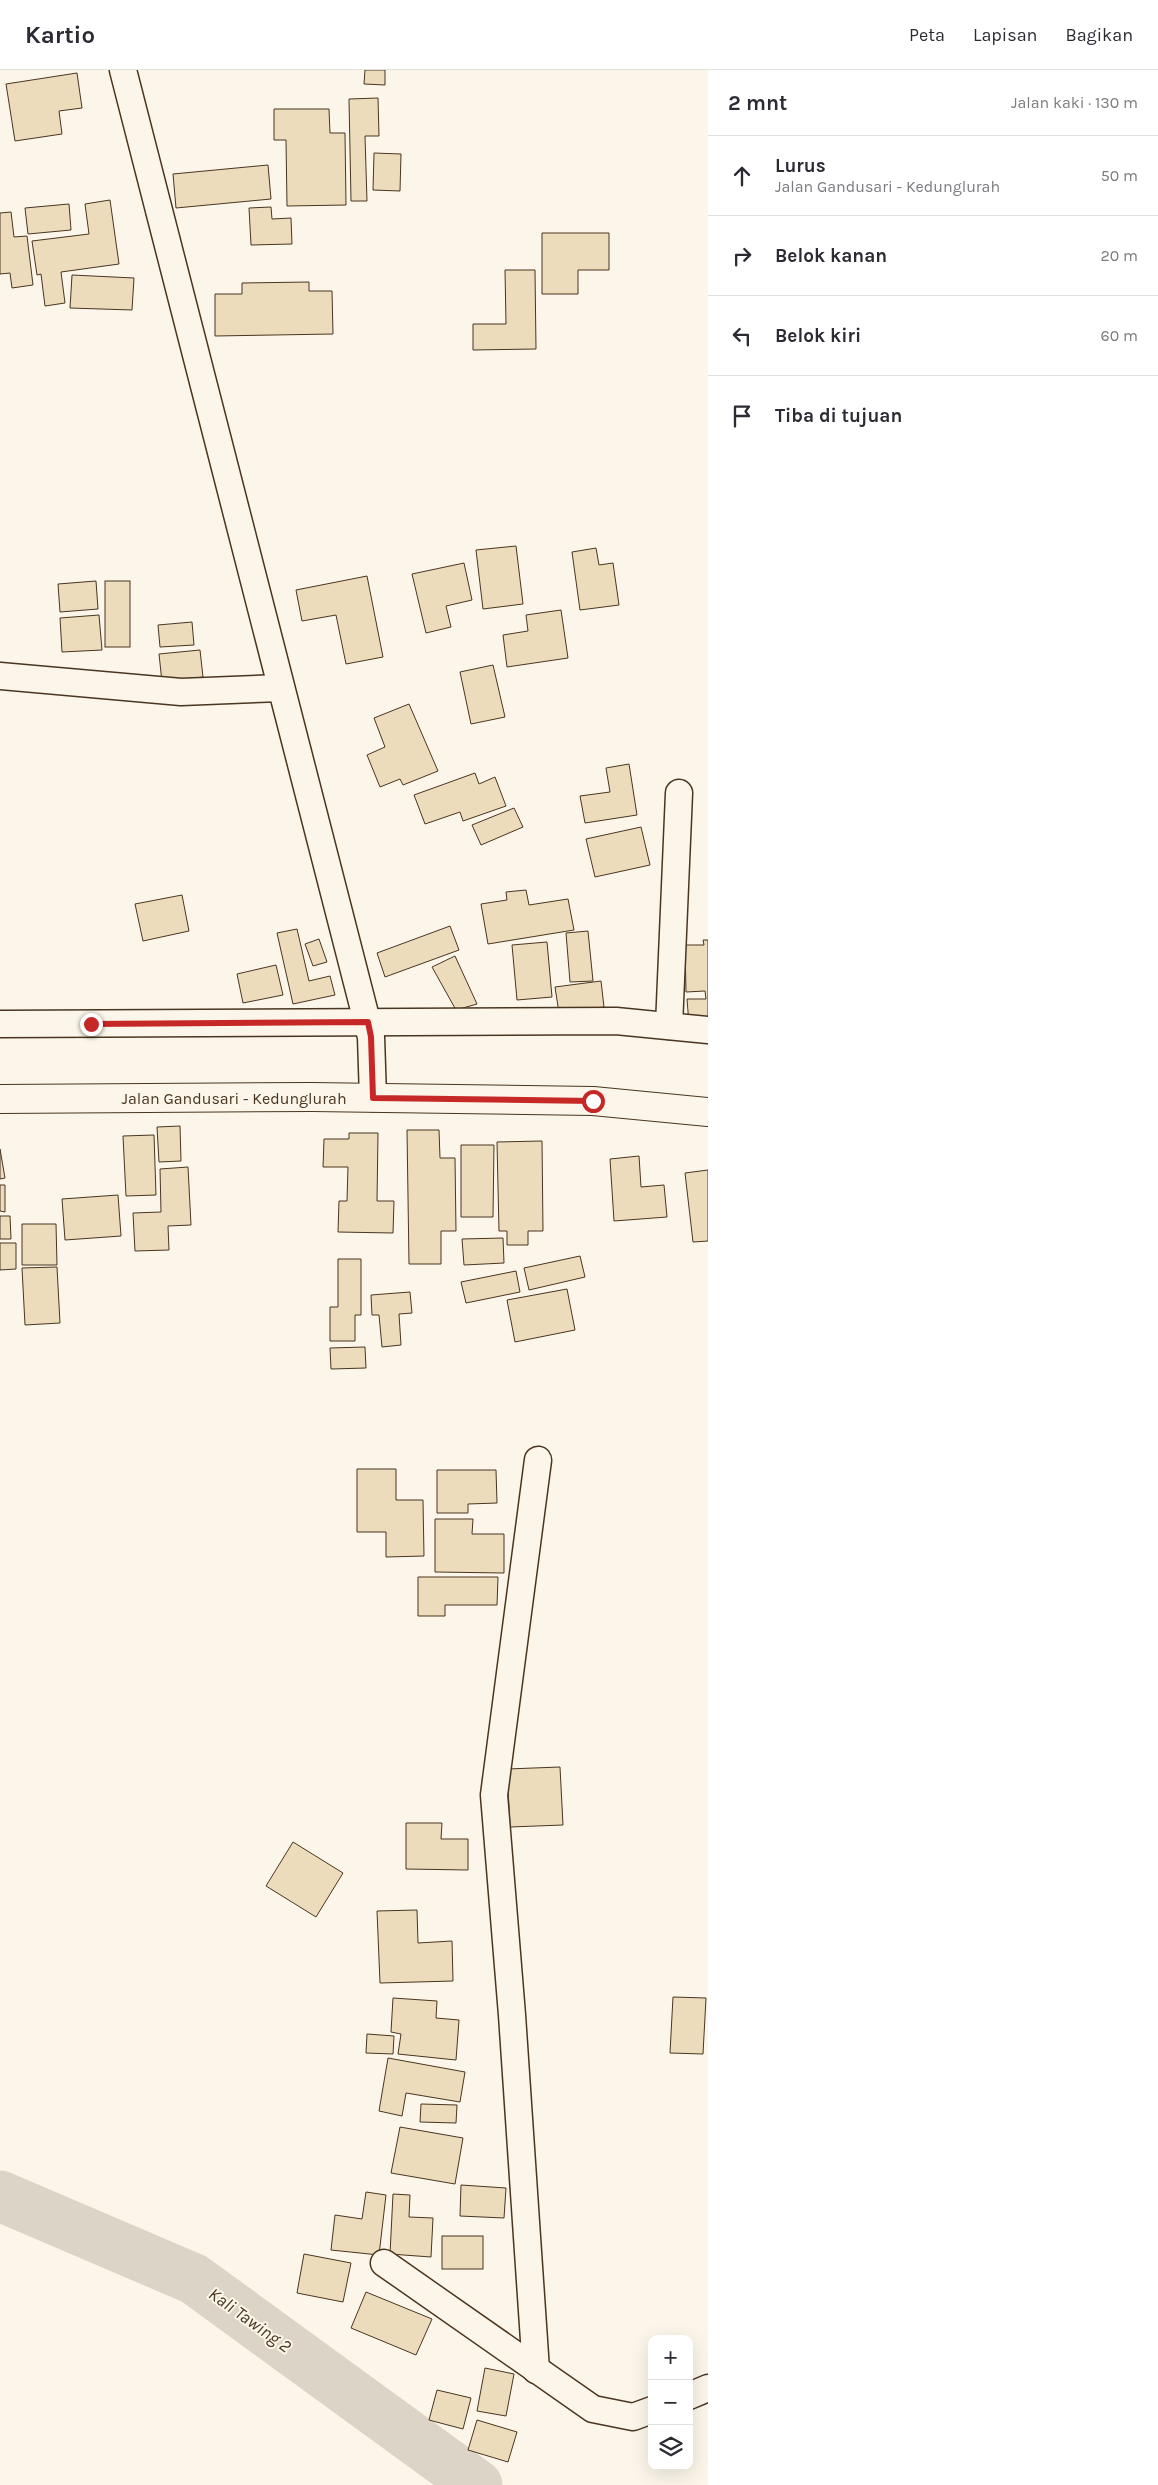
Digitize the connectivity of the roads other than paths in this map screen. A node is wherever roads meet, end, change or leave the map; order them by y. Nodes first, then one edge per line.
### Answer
1 (123, 70) edge
2 (0, 676) edge
3 (281, 688) junction
4 (679, 793) dead end
5 (0, 1024) edge
6 (669, 1026) junction
7 (369, 1030) junction
8 (708, 1030) edge
9 (373, 1098) junction
10 (0, 1099) edge
11 (708, 1112) edge
12 (538, 1460) dead end
13 (384, 2263) dead end
14 (536, 2370) junction
15 (708, 2388) edge
16 (693, 2394) edge
17 (648, 2411) edge

1 - 3 street
2 - 3 street
3 - 7 street
4 - 6 street
5 - 7 street
6 - 7 street
6 - 8 street
7 - 9 street
9 - 10 street, Jalan Gandusari - Kedunglurah
9 - 11 street, Jalan Gandusari - Kedunglurah
12 - 14 street
13 - 14 street
14 - 17 street
15 - 16 street

